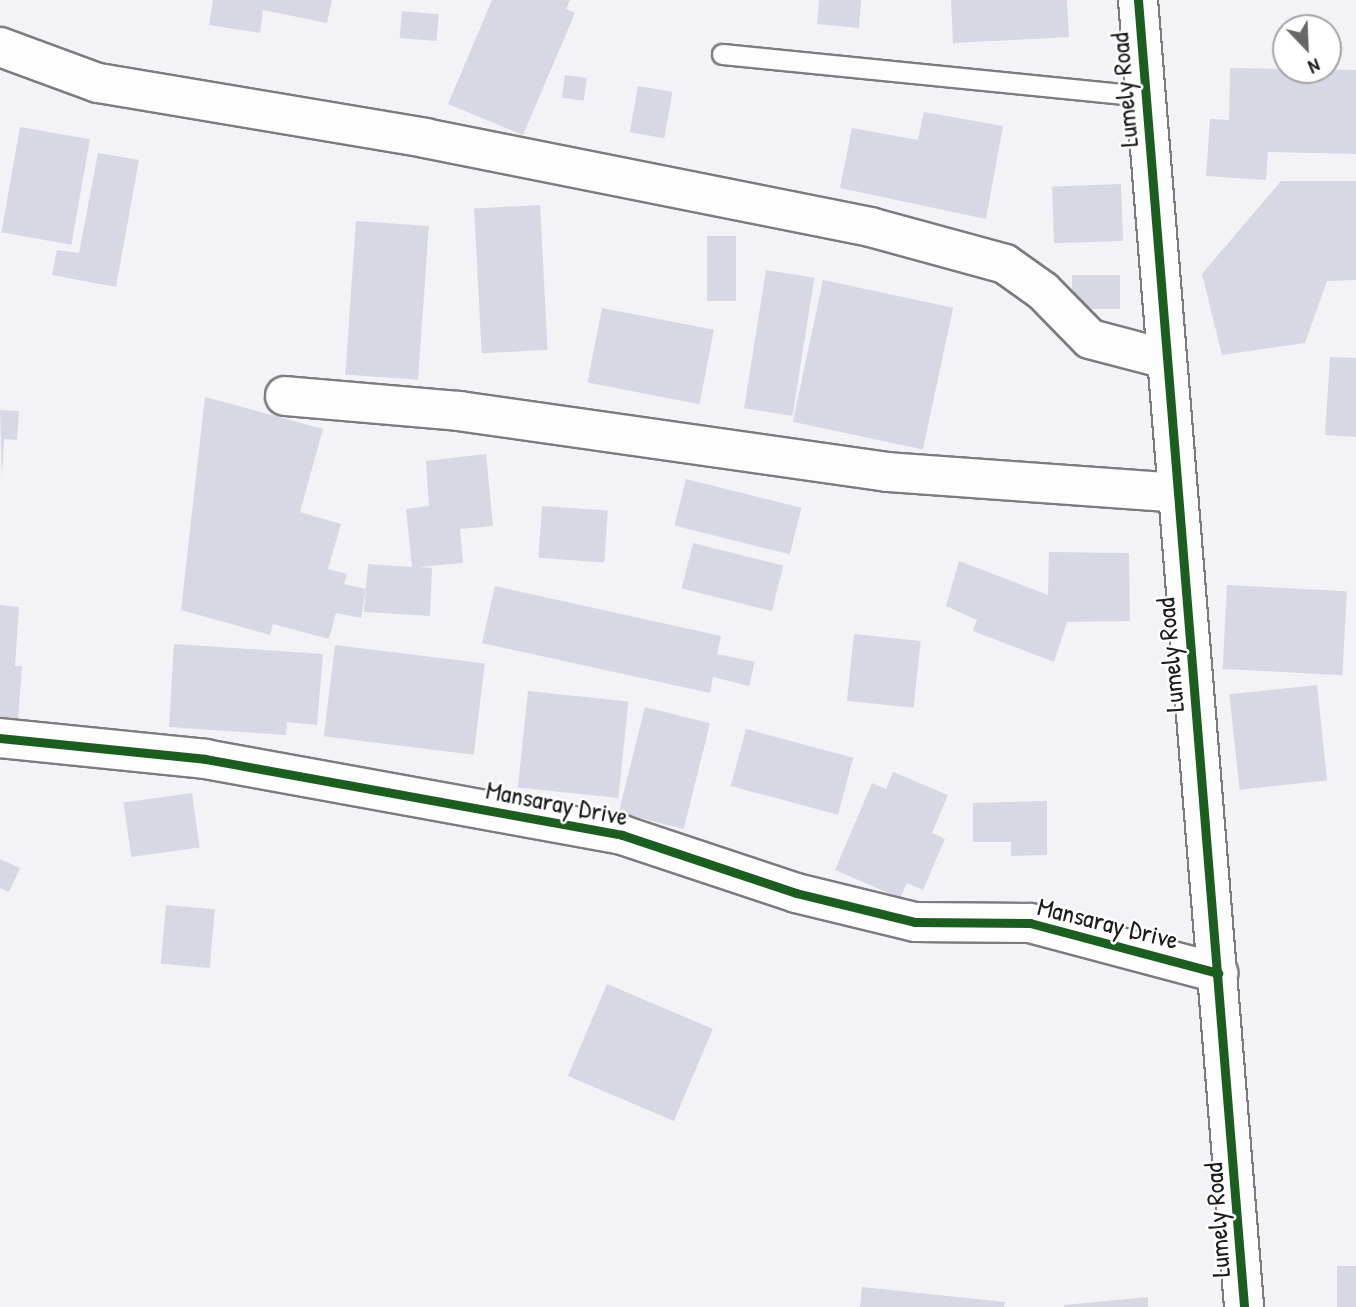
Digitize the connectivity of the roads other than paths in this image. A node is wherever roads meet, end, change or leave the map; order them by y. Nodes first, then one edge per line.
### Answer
1 (1138, 0) edge
2 (0, 47) edge
3 (722, 54) dead end
4 (1145, 96) junction
5 (1166, 359) junction
6 (285, 396) dead end
7 (1177, 494) junction
8 (0, 738) edge
9 (1218, 973) junction
10 (1244, 1307) edge

1 - 4 street, Lumely Road
2 - 5 street
3 - 4 lane
4 - 5 street, Lumely Road
5 - 7 street, Lumely Road
6 - 7 street
7 - 9 street, Lumely Road
8 - 9 street, Mansaray Drive
9 - 10 street, Lumely Road

